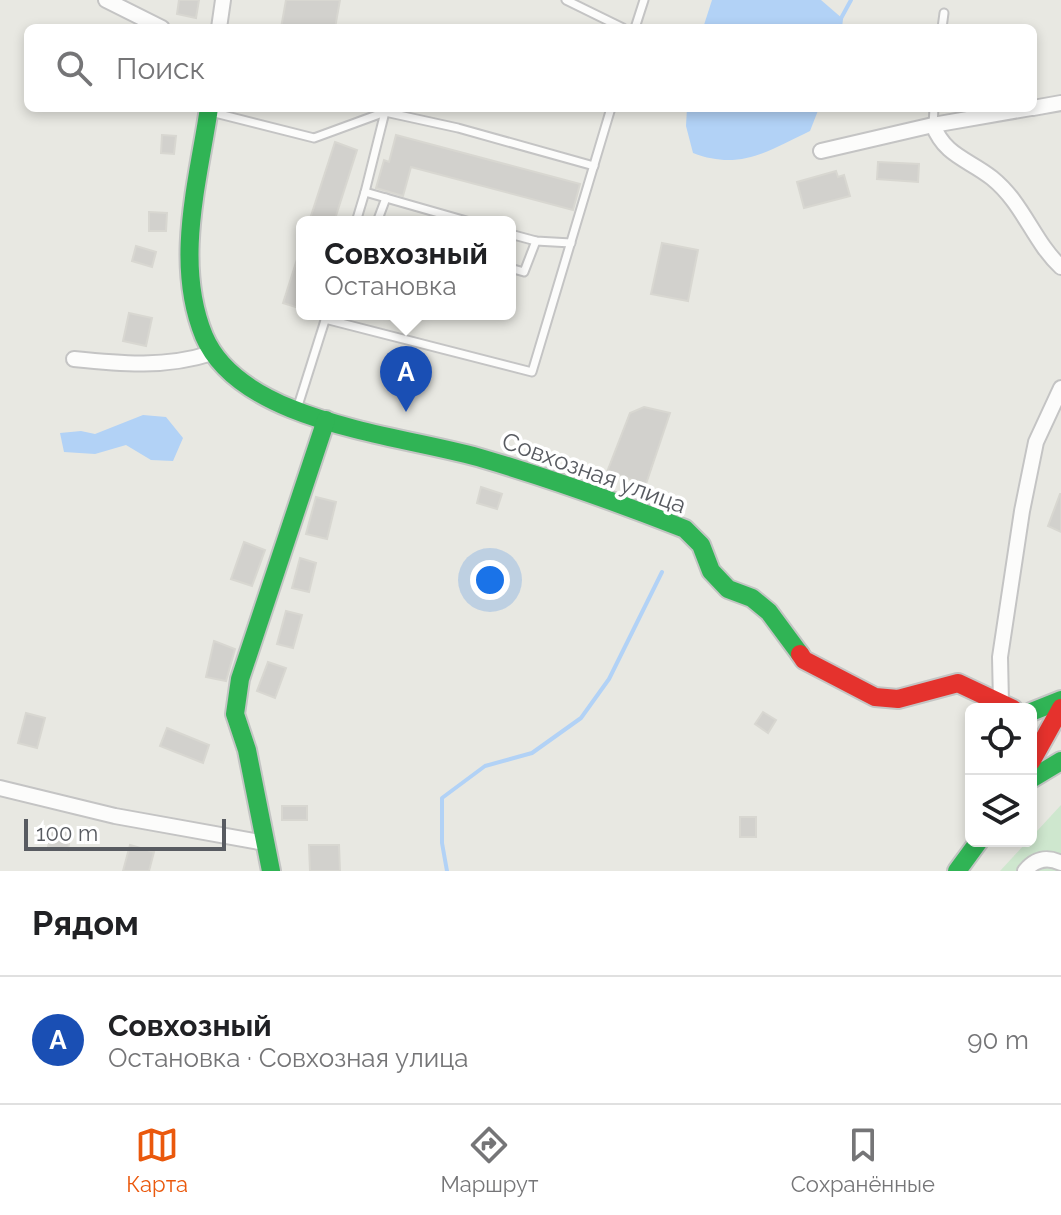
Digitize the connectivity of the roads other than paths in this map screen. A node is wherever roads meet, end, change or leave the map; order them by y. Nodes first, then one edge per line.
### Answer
1 (106, 0) edge
2 (223, 0) edge
3 (566, 0) edge
4 (644, 0) edge
5 (944, 13) dead end
6 (154, 24) edge
7 (220, 24) edge
8 (615, 24) edge
9 (636, 24) edge
10 (943, 24) edge
11 (1061, 103) edge
12 (1037, 107) edge
13 (209, 112) edge
14 (216, 112) edge
15 (385, 112) junction
16 (610, 112) edge
17 (934, 112) edge
18 (1009, 112) edge
19 (933, 125) junction
20 (821, 151) dead end
21 (594, 166) junction
22 (365, 192) junction
23 (386, 198) junction
24 (358, 216) edge
25 (379, 216) edge
26 (449, 216) edge
27 (516, 236) edge
28 (536, 241) junction
29 (571, 243) junction
30 (1061, 267) edge
31 (516, 270) edge
32 (325, 320) edge
33 (337, 320) edge
34 (212, 353) junction
35 (74, 359) dead end
36 (1061, 388) edge
37 (296, 411) junction
38 (326, 420) junction
39 (1061, 700) edge
40 (1001, 703) edge
41 (1007, 703) edge
42 (1061, 708) edge
43 (1037, 712) edge
44 (1037, 719) edge
45 (1056, 731) edge
46 (1037, 754) edge
47 (1061, 761) edge
48 (1037, 775) edge
49 (0, 788) edge
50 (265, 843) junction
51 (975, 847) edge
52 (1061, 863) edge
53 (271, 871) edge
54 (957, 871) edge
55 (1025, 871) edge

1 - 6 street
2 - 7 street
3 - 8 lane
4 - 9 lane
5 - 10 lane
11 - 12 street
13 - 34 main road
14 - 15 lane
15 - 21 lane
15 - 22 lane
16 - 21 lane
17 - 19 lane
18 - 19 street
19 - 20 street
19 - 30 street
21 - 29 lane
22 - 23 lane
22 - 24 lane
23 - 25 lane
23 - 26 lane
27 - 28 lane
28 - 29 lane
28 - 31 lane
29 - 33 lane
32 - 37 lane
34 - 35 street
34 - 37 main road, Совхозная улица
36 - 41 street
37 - 38 main road, Совхозная улица
38 - 40 main road, Совхозная улица
38 - 50 main road
39 - 43 main road
42 - 45 main road
44 - 45 main road
45 - 46 main road
47 - 48 main road
49 - 50 street
50 - 53 main road
51 - 54 main road
52 - 55 street

